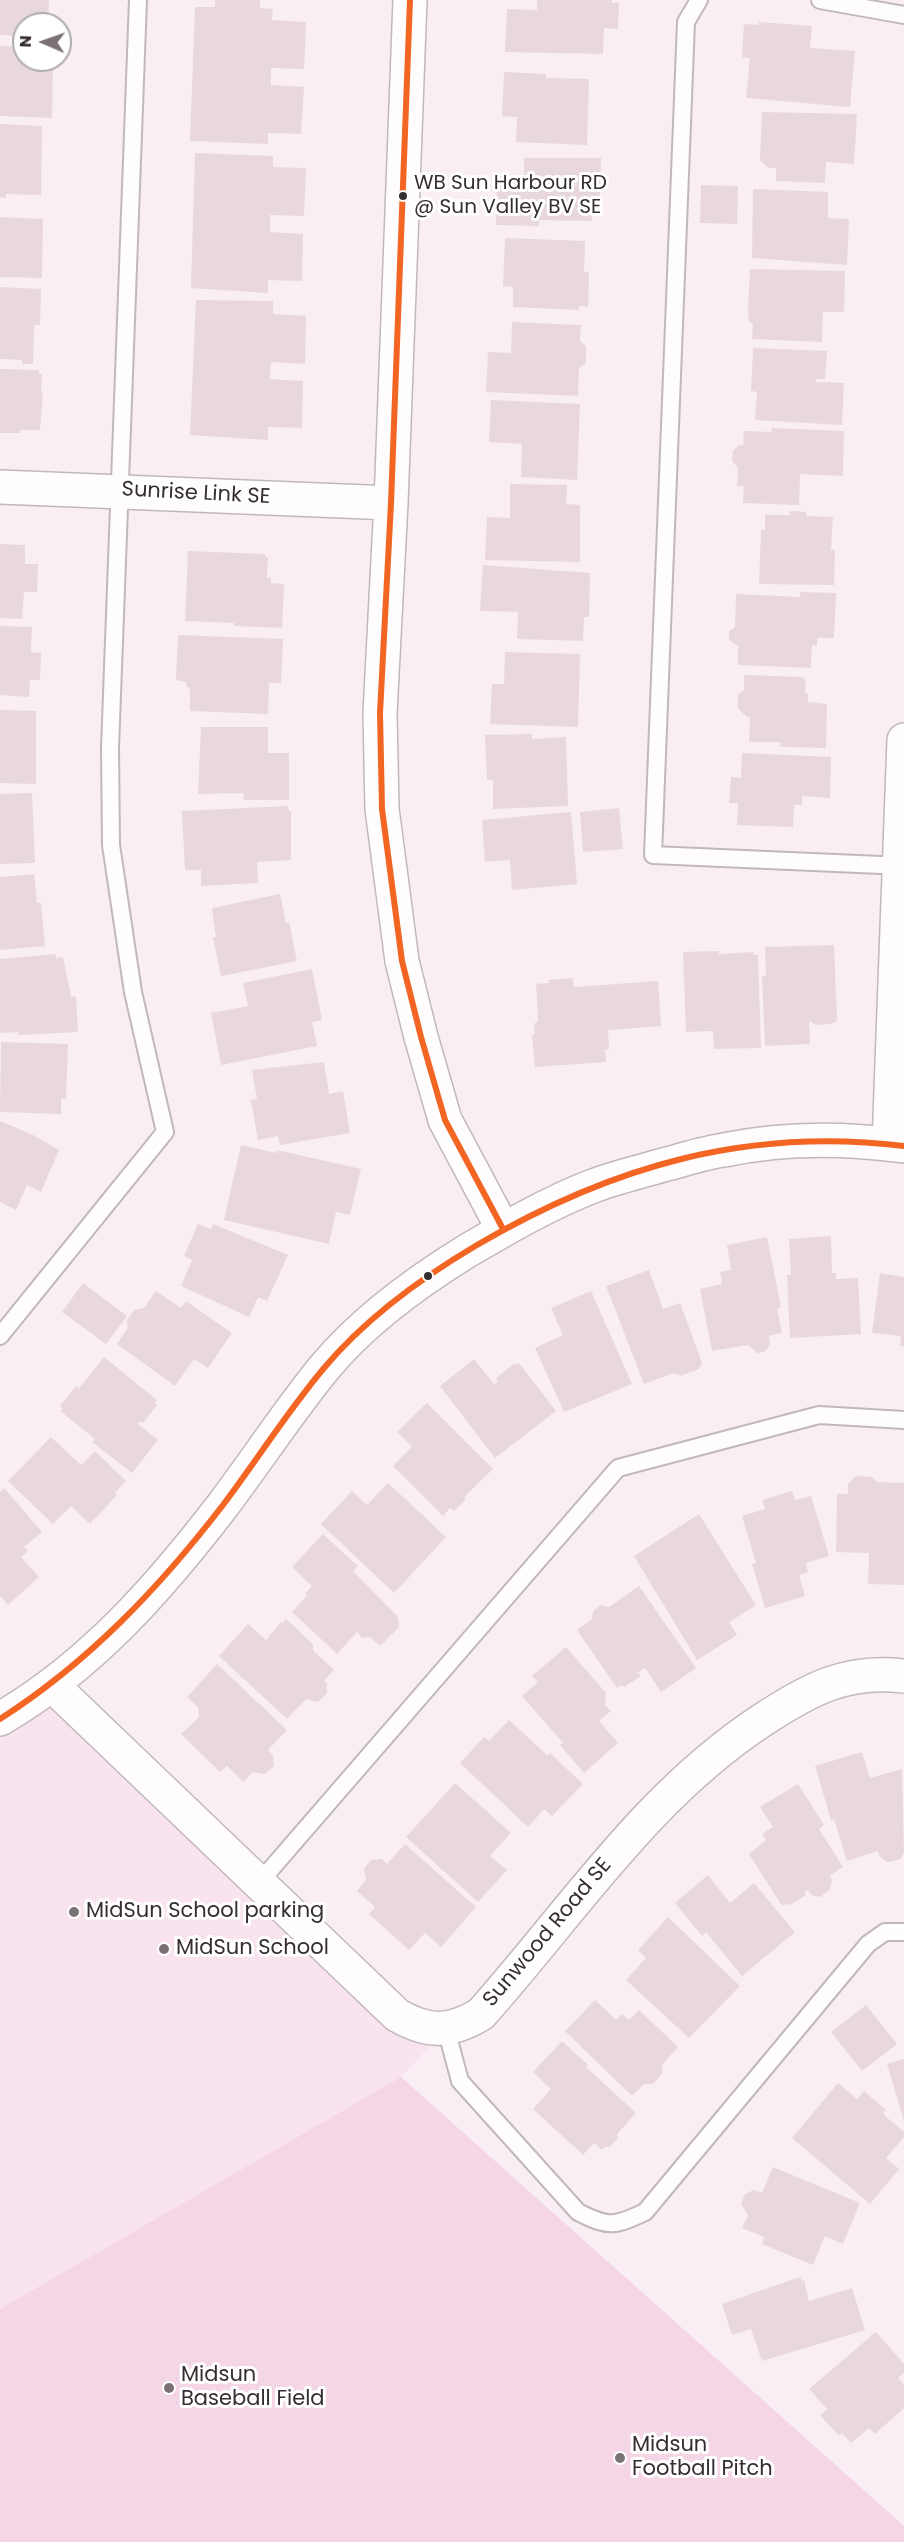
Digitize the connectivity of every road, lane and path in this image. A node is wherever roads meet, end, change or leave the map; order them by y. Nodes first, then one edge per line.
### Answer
1 (138, 0) edge
2 (410, 0) edge
3 (699, 0) edge
4 (820, 0) edge
5 (904, 15) edge
6 (0, 487) edge
7 (119, 490) junction
8 (391, 503) junction
9 (904, 740) edge
10 (901, 865) edge
11 (897, 1145) edge
12 (503, 1229) junction
13 (0, 1336) edge
14 (904, 1420) edge
15 (904, 1676) edge
16 (53, 1686) junction
17 (0, 1719) edge
18 (258, 1884) junction
19 (904, 1932) edge
20 (446, 2029) junction

1 - 7 lane
2 - 8 street
3 - 10 lane
4 - 5 lane
6 - 7 street, Sunrise Link SE
7 - 8 street, Sunrise Link SE
7 - 13 lane
8 - 12 street
9 - 10 street
10 - 11 street
11 - 12 street
12 - 16 street
14 - 18 lane
15 - 20 street, Sunwood Road SE
16 - 17 street
16 - 18 street, Sunwood Road SE
18 - 20 street, Sunwood Road SE
19 - 20 lane

